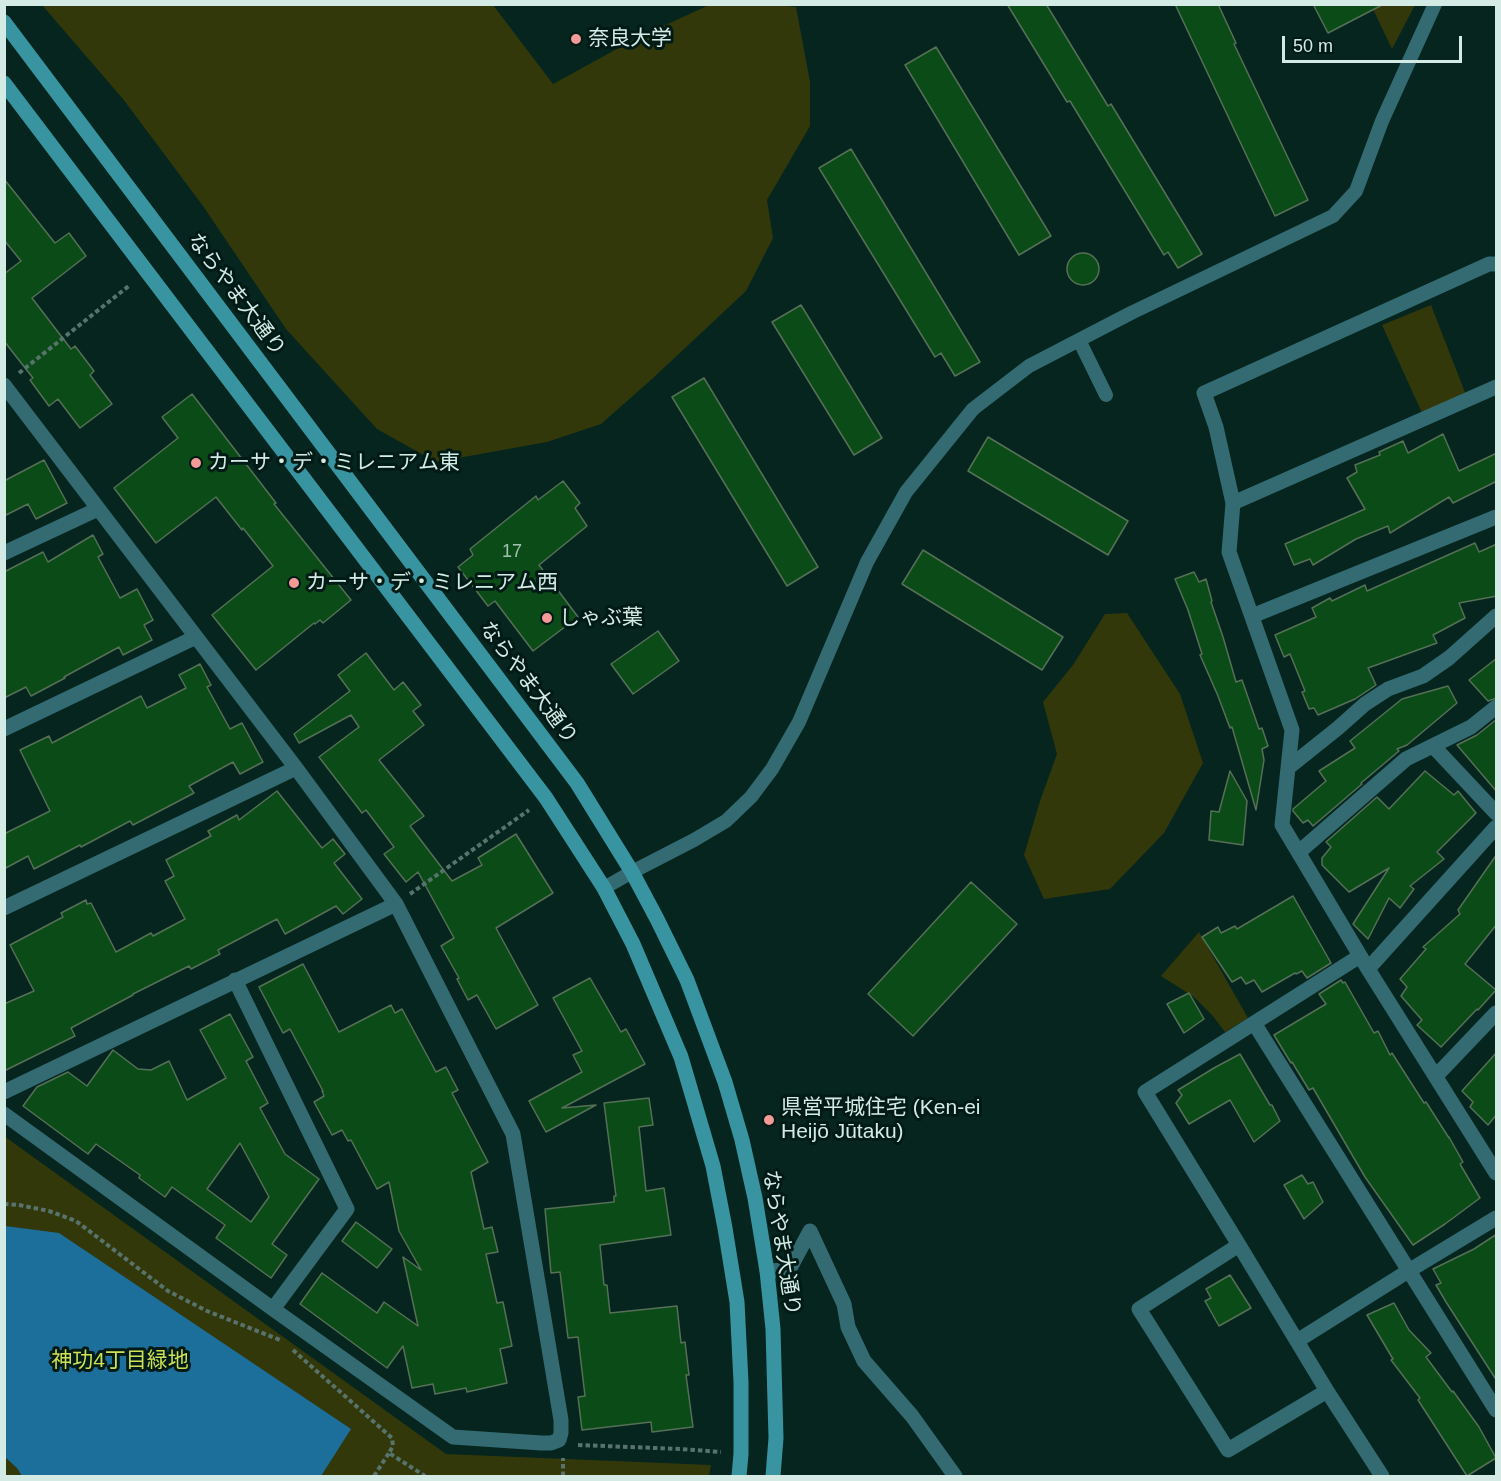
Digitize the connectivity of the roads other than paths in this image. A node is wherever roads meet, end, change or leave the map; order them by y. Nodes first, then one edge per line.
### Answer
1 (1435, 4) edge
2 (4, 22) edge
3 (4, 83) edge
4 (1497, 264) edge
5 (1079, 340) junction
6 (9, 381) edge
7 (1497, 387) edge
8 (1106, 395) dead end
9 (1233, 503) junction
10 (98, 509) junction
11 (1497, 517) edge
12 (4, 554) edge
13 (1252, 616) junction
14 (1497, 616) edge
15 (196, 637) junction
16 (1497, 707) edge
17 (4, 729) edge
18 (1433, 746) junction
19 (296, 768) junction
20 (1288, 768) junction
21 (1495, 810) edge
22 (1497, 827) edge
23 (1299, 852) junction
24 (632, 872) junction
25 (604, 888) junction
26 (396, 904) junction
27 (4, 908) edge
28 (1364, 962) junction
29 (235, 980) junction
30 (1497, 1013) edge
31 (1254, 1023) junction
32 (1436, 1076) junction
33 (4, 1092) edge
34 (4, 1114) edge
35 (1497, 1173) edge
36 (1497, 1218) edge
37 (1239, 1245) junction
38 (1410, 1269) junction
39 (766, 1271) junction
40 (273, 1309) junction
41 (1297, 1341) junction
42 (1328, 1391) junction
43 (1497, 1410) edge
44 (739, 1476) edge
45 (773, 1476) edge
46 (955, 1476) edge
47 (1382, 1476) edge

1 - 5 lane
2 - 24 street, ならやま大通り
3 - 25 street
4 - 9 street
5 - 8 lane
5 - 24 lane
6 - 10 street
7 - 9 street
9 - 13 street
10 - 12 street
10 - 15 street
11 - 13 street
13 - 20 street
14 - 20 street
15 - 17 street
15 - 19 street
16 - 18 street
18 - 21 street
18 - 23 street
19 - 26 street
19 - 27 street
20 - 23 street
22 - 28 street
23 - 28 street
24 - 25 lane
24 - 39 street, ならやま大通り
25 - 44 street
26 - 29 street
26 - 40 street
28 - 31 street
28 - 32 street
29 - 33 street
29 - 40 street
30 - 32 street
31 - 37 street
31 - 38 street
32 - 35 street
34 - 40 street
36 - 38 street
37 - 41 street
37 - 42 street
38 - 41 street
38 - 43 street
39 - 45 street, ならやま大通り
39 - 46 street
41 - 42 street
42 - 47 street

